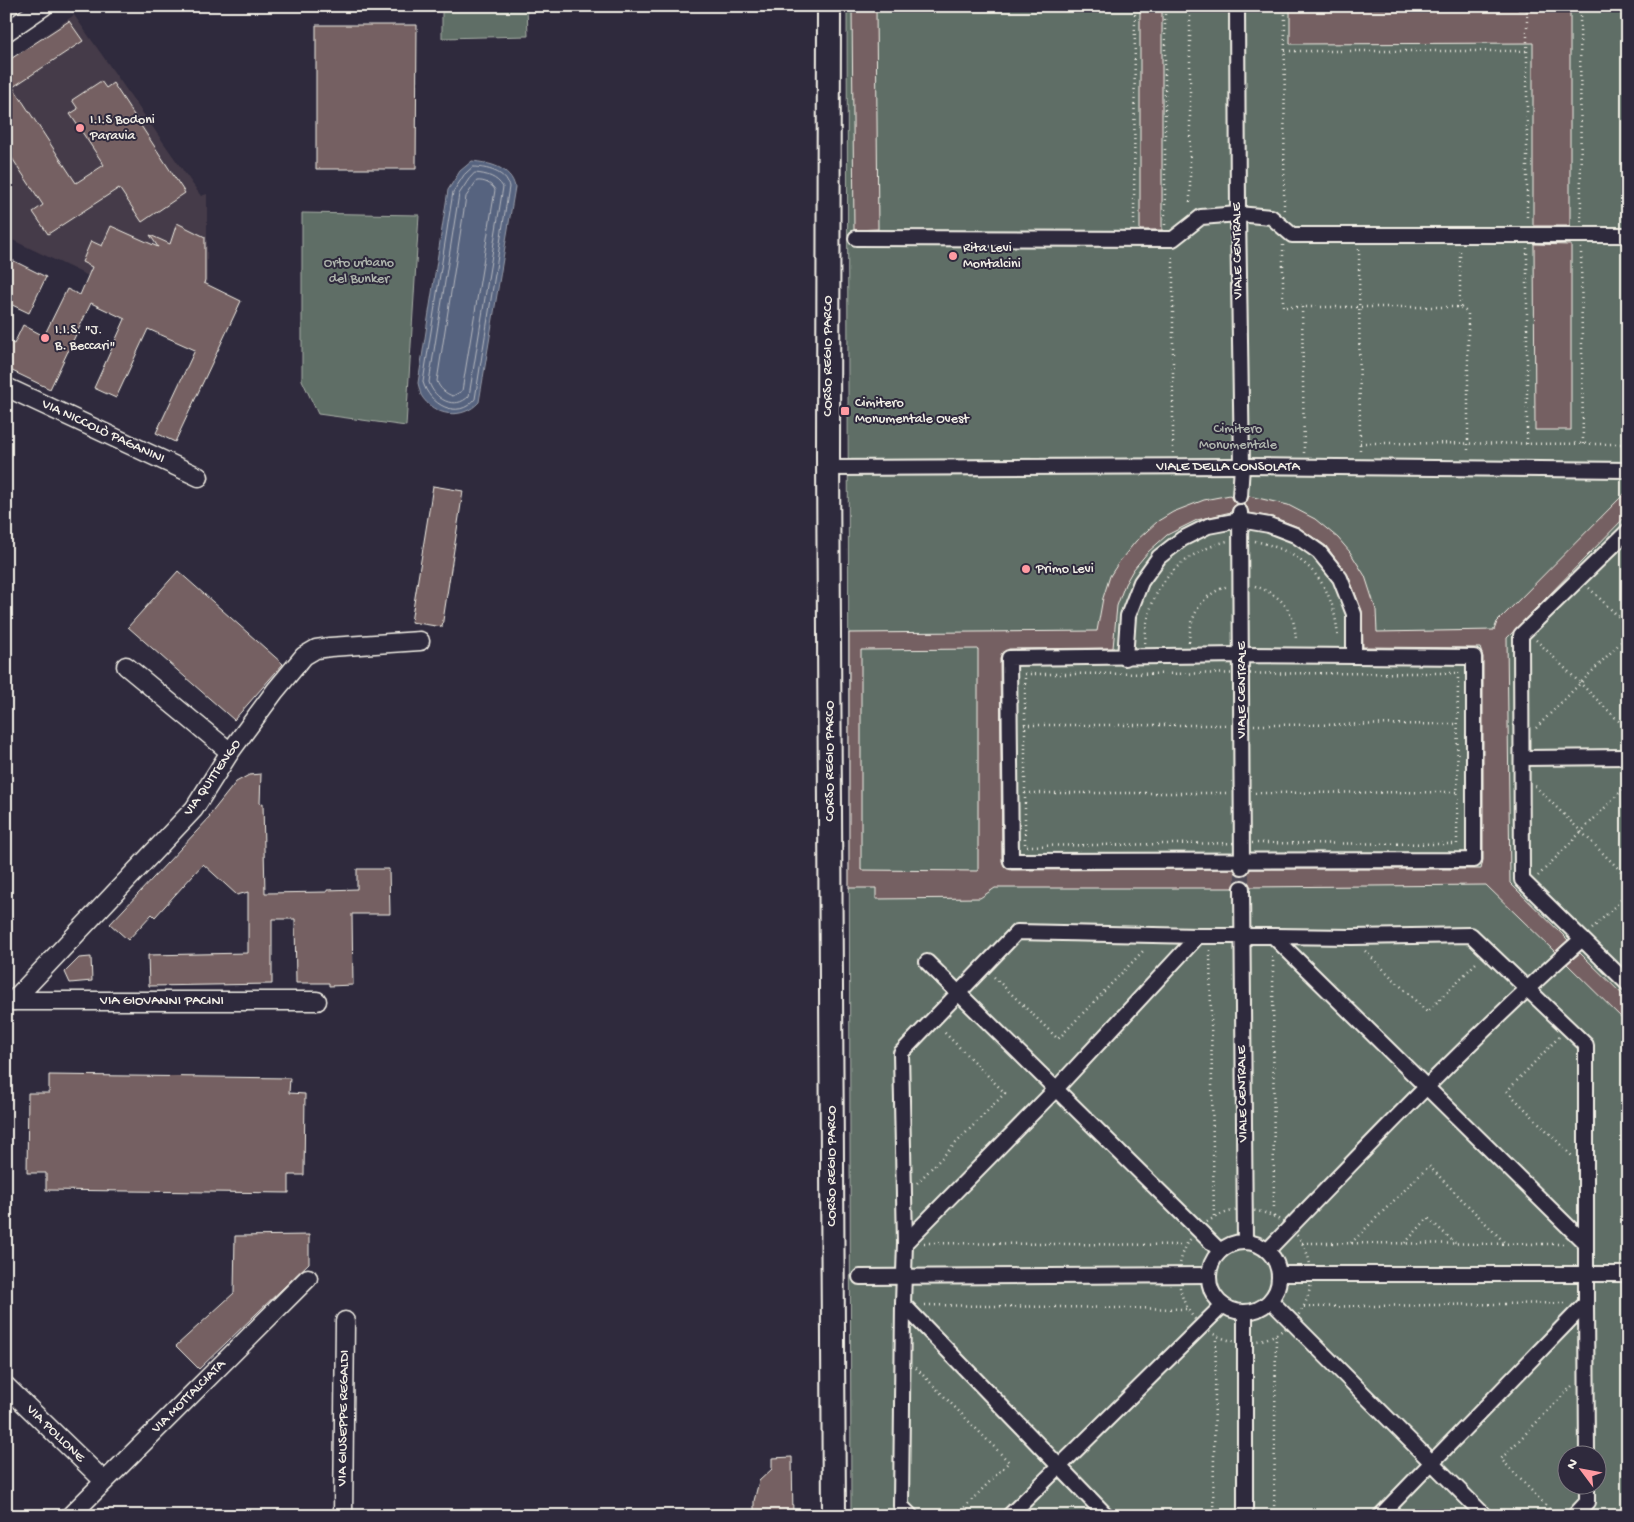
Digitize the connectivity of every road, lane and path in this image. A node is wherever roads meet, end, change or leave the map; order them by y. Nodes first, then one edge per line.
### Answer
1 (44, 6) edge
2 (829, 6) edge
3 (1135, 6) edge
4 (1165, 6) edge
5 (1190, 6) edge
6 (1237, 6) edge
7 (1285, 6) edge
8 (6, 32) edge
9 (1285, 51) junction
10 (1527, 51) dead end
11 (1238, 214) junction
12 (1190, 225) junction
13 (1284, 228) junction
14 (1359, 235) junction
15 (1460, 235) junction
16 (1628, 235) edge
17 (856, 238) dead end
18 (1134, 239) junction
19 (1169, 239) junction
20 (1302, 307) junction
21 (1360, 307) junction
22 (1460, 307) junction
23 (6, 386) edge
24 (1360, 443) junction
25 (1468, 444) junction
26 (1628, 444) edge
27 (1242, 466) junction
28 (1172, 467) junction
29 (1304, 467) junction
30 (1360, 467) junction
31 (828, 468) junction
32 (1468, 468) junction
33 (1628, 470) edge
34 (199, 477) dead end
35 (1240, 496) dead end
36 (1240, 516) junction
37 (1628, 530) edge
38 (1579, 578) junction
39 (1628, 626) edge
40 (1526, 630) junction
41 (1628, 635) edge
42 (420, 641) dead end
43 (1242, 655) junction
44 (1354, 656) junction
45 (1124, 658) junction
46 (126, 666) dead end
47 (1580, 683) junction
48 (1628, 730) edge
49 (1522, 741) junction
50 (230, 752) junction
51 (1628, 757) edge
52 (1522, 765) junction
53 (1628, 784) edge
54 (1581, 831) junction
55 (1242, 864) junction
56 (1628, 878) edge
57 (1528, 887) junction
58 (1242, 888) tunnel mouth
59 (1628, 893) edge
60 (1158, 936) junction
61 (1204, 936) junction
62 (1241, 936) junction
63 (1273, 936) junction
64 (1352, 937) junction
65 (1582, 939) junction
66 (1488, 952) junction
67 (927, 962) dead end
68 (984, 967) junction
69 (1628, 984) edge
70 (1526, 989) junction
71 (959, 993) junction
72 (10, 1001) edge
73 (317, 1001) dead end
74 (932, 1021) junction
75 (1568, 1028) junction
76 (1426, 1087) junction
77 (1056, 1089) junction
78 (1586, 1169) junction
79 (904, 1196) junction
80 (1244, 1210) junction
81 (1274, 1217) junction
82 (1214, 1218) junction
83 (1290, 1227) junction
84 (1199, 1229) junction
85 (1244, 1241) junction
86 (905, 1243) junction
87 (1302, 1243) junction
88 (1351, 1243) junction
89 (1405, 1243) junction
90 (1456, 1244) junction
91 (1506, 1244) junction
92 (1586, 1244) junction
93 (1187, 1245) junction
94 (1268, 1250) junction
95 (1220, 1251) junction
96 (1280, 1274) junction
97 (1311, 1274) junction
98 (1586, 1274) junction
99 (1628, 1274) edge
100 (1179, 1275) junction
101 (1209, 1275) junction
102 (905, 1276) junction
103 (860, 1277) dead end
104 (308, 1278) dead end
105 (1270, 1301) junction
106 (1586, 1303) junction
107 (903, 1304) junction
108 (1223, 1306) junction
109 (1304, 1307) junction
110 (1188, 1309) junction
111 (1245, 1313) junction
112 (345, 1321) dead end
113 (1292, 1323) junction
114 (1202, 1326) junction
115 (1276, 1334) junction
116 (1216, 1336) junction
117 (1245, 1342) junction
118 (903, 1354) junction
119 (1586, 1372) junction
120 (6, 1386) edge
121 (1587, 1444) edge
122 (1431, 1463) junction
123 (1059, 1466) junction
124 (104, 1481) junction
125 (1587, 1494) edge
126 (70, 1516) edge
127 (343, 1516) edge
128 (834, 1516) edge
129 (911, 1516) edge
130 (956, 1516) edge
131 (1009, 1516) edge
132 (1058, 1516) edge
133 (1063, 1516) edge
134 (1107, 1516) edge
135 (1213, 1516) edge
136 (1244, 1516) edge
137 (1274, 1516) edge
138 (1380, 1516) edge
139 (1485, 1516) edge
140 (1556, 1516) edge
141 (1574, 1516) edge

1 - 8 street
2 - 31 street, CORSO REGIO PARCO
3 - 18 path
4 - 19 path
5 - 12 path
6 - 11 street, VIALE CENTRALE
7 - 9 path
9 - 10 path
9 - 13 path
11 - 12 street
11 - 13 street
11 - 27 street, VIALE CENTRALE
12 - 19 street
13 - 14 street
13 - 20 path
14 - 15 street
14 - 21 path
15 - 16 street
15 - 22 path
17 - 18 street
18 - 19 street
19 - 28 path
20 - 21 path
20 - 29 path
21 - 22 path
21 - 24 path
22 - 25 path
23 - 34 street, VIA NICCOLÒ PAGANINI
24 - 25 path
24 - 30 path
25 - 26 path
25 - 32 path
27 - 28 street, VIALE DELLA CONSOLATA
27 - 29 street, VIALE DELLA CONSOLATA
27 - 35 street, VIALE CENTRALE
28 - 31 street, VIALE DELLA CONSOLATA
29 - 30 street, VIALE DELLA CONSOLATA
30 - 32 street, VIALE DELLA CONSOLATA
31 - 128 street, CORSO REGIO PARCO
32 - 33 street, VIALE DELLA CONSOLATA
36 - 43 street, VIALE CENTRALE
36 - 44 street
36 - 45 street
37 - 38 street
38 - 39 path
38 - 40 street
40 - 47 path
40 - 49 street
41 - 47 path
42 - 50 street, VIA QUITTENGO
43 - 44 street
43 - 45 street
43 - 55 street, VIALE CENTRALE
44 - 55 street
45 - 55 street
46 - 50 street
47 - 48 path
47 - 49 path
49 - 52 street
50 - 72 street, VIA QUITTENGO
51 - 52 street
52 - 54 path
52 - 57 street
53 - 54 path
54 - 56 path
54 - 57 path
57 - 65 street
58 - 62 street, VIALE CENTRALE
59 - 65 path
60 - 61 street
60 - 68 street
60 - 68 path
61 - 62 street
61 - 77 street
61 - 82 path
62 - 63 street
62 - 80 street, VIALE CENTRALE
63 - 64 street
63 - 76 street
63 - 81 path
64 - 66 street
64 - 66 path
65 - 69 street
65 - 70 street
66 - 70 street
67 - 71 street
68 - 71 street
70 - 75 street
70 - 76 street
71 - 74 street
71 - 77 street
72 - 73 street, VIA GIOVANNI PACINI
74 - 79 street
74 - 79 path
75 - 78 street
75 - 78 path
76 - 83 street
76 - 92 street
77 - 84 street
77 - 86 street
78 - 92 street
79 - 86 street
80 - 81 path
80 - 82 path
80 - 85 street, VIALE CENTRALE
81 - 83 path
82 - 84 path
83 - 87 path
83 - 94 street
84 - 93 path
84 - 95 street
85 - 94 street
85 - 95 street
86 - 93 path
86 - 102 street
87 - 88 path
87 - 97 path
88 - 89 path
88 - 91 path
89 - 90 path
89 - 90 path
90 - 91 path
91 - 92 path
92 - 98 street
93 - 100 path
94 - 96 street
95 - 101 street
96 - 97 street
96 - 105 street
97 - 98 street
97 - 109 path
98 - 99 street
98 - 106 street
100 - 101 street
100 - 102 street
100 - 110 path
101 - 108 street
102 - 103 street
102 - 107 street
104 - 124 street, VIA MOTTALCIATA
105 - 111 street
105 - 113 street
106 - 109 path
106 - 119 street
106 - 122 street
107 - 110 path
107 - 118 street
107 - 123 street
108 - 111 street
108 - 114 street
109 - 113 path
110 - 114 path
111 - 117 street
112 - 127 street, VIA GIUSEPPE REGALDI
113 - 115 path
113 - 122 street
114 - 116 path
114 - 123 street
115 - 117 path
115 - 137 path
116 - 117 path
116 - 135 path
117 - 136 street
118 - 129 street
118 - 130 path
119 - 121 street
119 - 140 path
120 - 124 street, VIA POLLONE
122 - 138 street
122 - 139 street
123 - 131 street
123 - 134 street
124 - 126 street, VIA MOTTALCIATA
125 - 141 street
132 - 133 path

